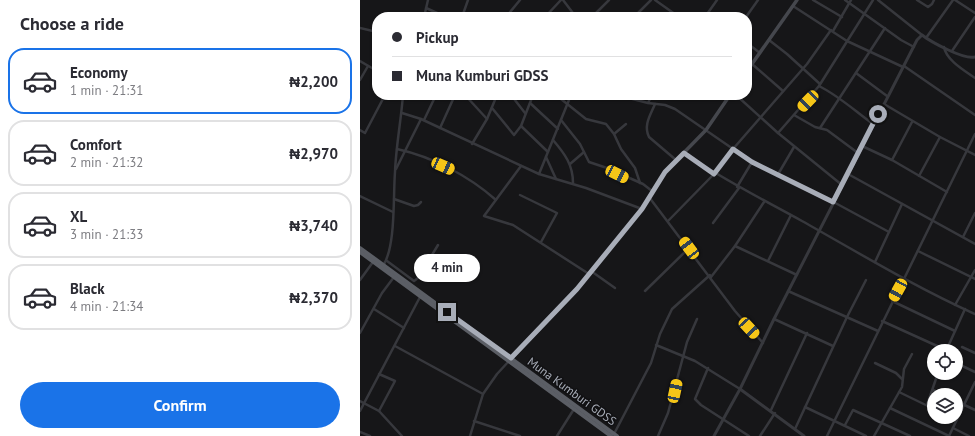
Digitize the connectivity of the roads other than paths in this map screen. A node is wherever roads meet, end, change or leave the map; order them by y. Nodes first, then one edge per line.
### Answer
1 (428, 0) edge
2 (468, 0) edge
3 (520, 0) edge
4 (562, 0) edge
5 (609, 0) edge
6 (651, 0) edge
7 (655, 0) edge
8 (717, 0) edge
9 (758, 0) edge
10 (797, 0) edge
11 (813, 0) edge
12 (845, 0) edge
13 (873, 0) edge
14 (878, 0) edge
15 (917, 0) edge
16 (934, 0) edge
17 (954, 0) edge
18 (851, 1) edge
19 (793, 6) junction
20 (426, 8) junction
21 (425, 12) edge
22 (435, 12) edge
23 (464, 12) edge
24 (510, 12) edge
25 (550, 12) edge
26 (572, 12) edge
27 (597, 12) edge
28 (639, 12) edge
29 (671, 12) edge
30 (709, 12) edge
31 (750, 12) edge
32 (865, 13) junction
33 (975, 13) edge
34 (842, 17) junction
35 (975, 17) edge
36 (360, 28) edge
37 (885, 28) junction
38 (372, 31) edge
39 (832, 31) junction
40 (922, 35) junction
41 (926, 38) junction
42 (770, 40) junction
43 (847, 41) junction
44 (752, 47) edge
45 (914, 47) junction
46 (944, 47) junction
47 (952, 51) junction
48 (871, 52) junction
49 (760, 53) junction
50 (975, 58) edge
51 (360, 61) edge
52 (752, 64) joint
53 (368, 66) junction
54 (904, 67) junction
55 (372, 68) edge
56 (803, 69) junction
57 (856, 73) junction
58 (975, 78) edge
59 (360, 80) edge
60 (819, 85) junction
61 (783, 91) junction
62 (887, 96) junction
63 (840, 97) junction
64 (382, 100) edge
65 (403, 100) edge
66 (433, 100) edge
67 (453, 100) edge
68 (469, 100) edge
69 (495, 100) edge
70 (515, 100) edge
71 (531, 100) edge
72 (563, 100) edge
73 (568, 100) edge
74 (636, 100) edge
75 (650, 100) edge
76 (727, 100) edge
77 (742, 100) edge
78 (530, 103) junction
79 (567, 103) junction
80 (648, 103) junction
81 (884, 103) junction
82 (655, 104) junction
83 (492, 108) junction
84 (402, 113) junction
85 (525, 113) junction
86 (794, 115) junction
87 (975, 115) edge
88 (761, 117) junction
89 (422, 120) junction
90 (487, 120) junction
91 (561, 120) junction
92 (912, 122) junction
93 (626, 124) dead end
94 (873, 124) junction
95 (522, 126) junction
96 (440, 128) junction
97 (820, 128) junction
98 (558, 129) junction
99 (360, 130) edge
100 (706, 130) junction
101 (778, 133) junction
102 (614, 134) junction
103 (975, 134) edge
104 (940, 137) junction
105 (553, 140) junction
106 (472, 144) junction
107 (794, 146) junction
108 (862, 146) junction
109 (397, 149) junction
110 (733, 149) junction
111 (405, 150) junction
112 (968, 151) junction
113 (584, 152) junction
114 (548, 153) junction
115 (684, 153) junction
116 (858, 153) junction
117 (975, 155) edge
118 (546, 156) junction
119 (676, 160) junction
120 (892, 160) junction
121 (752, 162) junction
122 (570, 164) junction
123 (521, 166) junction
124 (395, 171) junction
125 (848, 173) junction
126 (539, 174) junction
127 (714, 174) junction
128 (777, 176) junction
129 (919, 176) junction
130 (556, 179) junction
131 (573, 183) junction
132 (640, 183) junction
133 (842, 185) junction
134 (738, 187) junction
135 (652, 191) junction
136 (947, 192) junction
137 (520, 195) dead end
138 (360, 196) edge
139 (649, 197) junction
140 (394, 199) junction
141 (496, 200) junction
142 (421, 202) dead end
143 (764, 202) junction
144 (833, 202) junction
145 (902, 204) junction
146 (642, 209) junction
147 (393, 212) junction
148 (975, 213) edge
149 (791, 215) junction
150 (668, 221) junction
151 (933, 221) junction
152 (713, 224) dead end
153 (818, 231) junction
154 (889, 232) junction
155 (963, 237) junction
156 (541, 242) junction
157 (975, 244) edge
158 (438, 245) dead end
159 (735, 246) junction
160 (360, 248) edge
161 (689, 248) junction
162 (918, 251) junction
163 (360, 252) edge
164 (386, 261) junction
165 (768, 261) junction
166 (373, 262) junction
167 (875, 262) junction
168 (383, 267) junction
169 (975, 270) edge
170 (590, 273) junction
171 (797, 274) junction
172 (710, 276) junction
173 (394, 277) junction
174 (971, 277) junction
175 (904, 279) junction
176 (975, 279) edge
177 (360, 280) edge
178 (866, 280) dead end
179 (614, 288) dead end
180 (645, 291) dead end
181 (788, 291) junction
182 (420, 297) junction
183 (892, 301) junction
184 (955, 305) junction
185 (374, 309) junction
186 (965, 309) junction
187 (975, 314) edge
188 (847, 316) junction
189 (774, 318) junction
190 (697, 319) dead end
191 (882, 321) junction
192 (404, 328) junction
193 (361, 329) edge
194 (878, 331) junction
195 (955, 331) junction
196 (360, 333) edge
197 (807, 334) junction
198 (763, 343) junction
199 (931, 344) edge
200 (949, 344) edge
201 (656, 345) junction
202 (395, 346) junction
203 (834, 346) junction
204 (963, 347) edge
205 (975, 352) edge
206 (912, 354) dead end
207 (683, 355) junction
208 (510, 360) junction
209 (875, 362) dead end
210 (963, 366) edge
211 (708, 368) junction
212 (975, 372) edge
213 (379, 374) junction
214 (902, 379) junction
215 (975, 382) edge
216 (740, 389) junction
217 (899, 392) junction
218 (483, 394) junction
219 (360, 401) edge
220 (364, 403) junction
221 (963, 404) joint
222 (927, 405) edge
223 (805, 407) junction
224 (890, 408) junction
225 (574, 409) junction
226 (771, 410) junction
227 (975, 410) edge
228 (360, 411) edge
229 (380, 411) junction
230 (775, 413) junction
231 (724, 419) junction
232 (474, 421) junction
233 (834, 421) junction
234 (882, 422) junction
235 (954, 424) edge
236 (844, 425) junction
237 (953, 428) junction
238 (795, 429) junction
239 (360, 432) edge
240 (614, 435) edge
241 (370, 436) edge
242 (402, 436) edge
243 (470, 436) edge
244 (520, 436) edge
245 (557, 436) edge
246 (658, 436) edge
247 (714, 436) edge
248 (749, 436) edge
249 (760, 436) edge
250 (804, 436) edge
251 (827, 436) edge
252 (866, 436) edge
253 (874, 436) edge
254 (910, 436) edge
255 (949, 436) edge
256 (969, 436) edge

1 - 20 street
2 - 23 street
3 - 24 street
4 - 25 street
4 - 26 street
5 - 27 street
6 - 28 street
7 - 29 street
8 - 30 street
9 - 31 street
10 - 19 main road
11 - 34 street
12 - 18 street
13 - 32 street
14 - 40 street
15 - 16 street
17 - 33 street
17 - 41 street
18 - 32 street
18 - 34 street
19 - 39 street
19 - 42 main road
20 - 21 street
20 - 22 street
32 - 37 street
32 - 43 street
34 - 39 street
35 - 47 street
36 - 38 street
37 - 45 street
37 - 48 street
39 - 43 street
39 - 56 street
40 - 41 street
40 - 45 street
41 - 46 street
42 - 49 main road
42 - 56 street
43 - 48 street
43 - 60 street
44 - 49 street
45 - 54 street
46 - 47 street
46 - 58 street
47 - 50 street
48 - 54 street
48 - 57 street
49 - 52 main road
51 - 53 street
52 - 61 street
53 - 55 street
53 - 59 street
54 - 62 street
54 - 87 street
56 - 60 street
56 - 61 street
57 - 62 street
57 - 63 street
60 - 63 street
60 - 86 street
61 - 88 street
62 - 81 street
63 - 94 street
63 - 97 street
64 - 99 street
65 - 84 street
66 - 89 street
67 - 96 street
68 - 90 street
69 - 83 street
70 - 85 street
71 - 78 street
72 - 79 street
73 - 79 street
74 - 80 street
75 - 80 street
76 - 100 main road
77 - 88 street
78 - 85 street
78 - 98 street
79 - 91 street
79 - 102 street
80 - 82 street
81 - 92 street
81 - 94 street
82 - 100 street
82 - 119 street
83 - 90 street
83 - 95 street
84 - 89 street
84 - 109 street
85 - 95 street
86 - 97 street
86 - 101 street
88 - 101 street
88 - 110 street
89 - 96 street
89 - 111 street
90 - 106 street
91 - 98 street
91 - 113 street
92 - 104 street
92 - 120 street
93 - 102 street
94 - 108 street
95 - 114 street
96 - 106 street
97 - 116 street
98 - 105 street
100 - 110 street
100 - 115 main road
101 - 107 street
102 - 132 street
103 - 112 street
104 - 112 street
104 - 129 street
105 - 114 street
105 - 122 street
106 - 123 street
107 - 128 street
107 - 133 street
108 - 116 street
108 - 120 street
109 - 111 street
109 - 124 street
110 - 121 street
110 - 127 street
111 - 124 street
111 - 141 street
112 - 117 street
112 - 136 street
113 - 122 street
113 - 132 street
114 - 118 street
115 - 119 main road
115 - 127 street
116 - 125 street
118 - 126 street
118 - 130 street
119 - 135 main road
120 - 129 street
121 - 128 street
121 - 134 street
122 - 131 street
123 - 126 street
123 - 141 street
124 - 140 street
125 - 133 street
125 - 145 street
126 - 130 street
127 - 134 street
127 - 150 street
128 - 144 street
129 - 136 street
130 - 131 street
131 - 146 street
132 - 135 street
133 - 144 street
134 - 143 street
134 - 152 street
135 - 139 main road
136 - 151 street
137 - 156 street
138 - 147 street
139 - 146 main road
139 - 150 street
140 - 142 street
140 - 147 street
141 - 156 street
143 - 149 street
143 - 159 street
144 - 153 street
144 - 154 street
145 - 151 street
145 - 154 street
146 - 170 main road
147 - 164 street
148 - 155 street
149 - 153 street
149 - 165 street
150 - 161 street
151 - 155 street
151 - 162 street
153 - 167 street
153 - 171 street
154 - 167 street
155 - 157 street
156 - 170 street
158 - 164 street
159 - 165 street
159 - 172 street
160 - 168 highway, Muna Kumburi GDSS
161 - 172 street
161 - 180 street
162 - 174 street
162 - 175 street
163 - 166 highway, Muna Kumburi GDSS
164 - 168 street
165 - 171 street
166 - 168 highway, Muna Kumburi GDSS
166 - 177 street
167 - 175 street
168 - 173 highway, Muna Kumburi GDSS
168 - 208 highway, Muna Kumburi GDSS
169 - 174 street
170 - 179 street
170 - 208 main road
171 - 181 street
172 - 198 street
172 - 201 street
173 - 182 highway, Muna Kumburi GDSS
173 - 185 street
174 - 176 street
174 - 184 street
175 - 183 street
175 - 184 street
178 - 188 street
181 - 188 street
181 - 189 street
182 - 192 street
182 - 208 highway, Muna Kumburi GDSS
183 - 191 street
183 - 195 street
184 - 186 street
185 - 192 street
185 - 193 street
186 - 187 street
186 - 195 street
188 - 194 street
188 - 203 street
189 - 197 street
189 - 198 street
190 - 207 street
191 - 194 street
191 - 199 street
192 - 202 street
193 - 196 street
194 - 233 street
195 - 200 street
197 - 203 street
197 - 226 street
198 - 216 street
201 - 207 street
201 - 240 street
202 - 213 street
202 - 218 street
203 - 223 street
204 - 205 street
206 - 214 street
207 - 211 street
207 - 246 street
208 - 218 street
208 - 225 highway, Muna Kumburi GDSS
208 - 240 highway, Muna Kumburi GDSS
209 - 214 street
210 - 212 street
211 - 216 street
211 - 231 street
213 - 220 street
213 - 229 street
214 - 217 street
215 - 221 street
216 - 226 street
216 - 231 street
217 - 222 street
217 - 224 street
218 - 232 street
219 - 220 street
220 - 228 street
220 - 229 street
221 - 227 street
223 - 233 street
223 - 238 street
224 - 234 street
224 - 255 street
225 - 240 highway, Muna Kumburi GDSS
225 - 245 street
226 - 230 street
229 - 242 street
230 - 238 street
230 - 249 street
231 - 247 street
231 - 248 street
232 - 243 street
232 - 244 street
233 - 236 street
233 - 251 street
234 - 236 street
234 - 253 street
234 - 254 street
235 - 237 street
236 - 252 street
237 - 255 street
237 - 256 street
238 - 250 street
239 - 241 street

